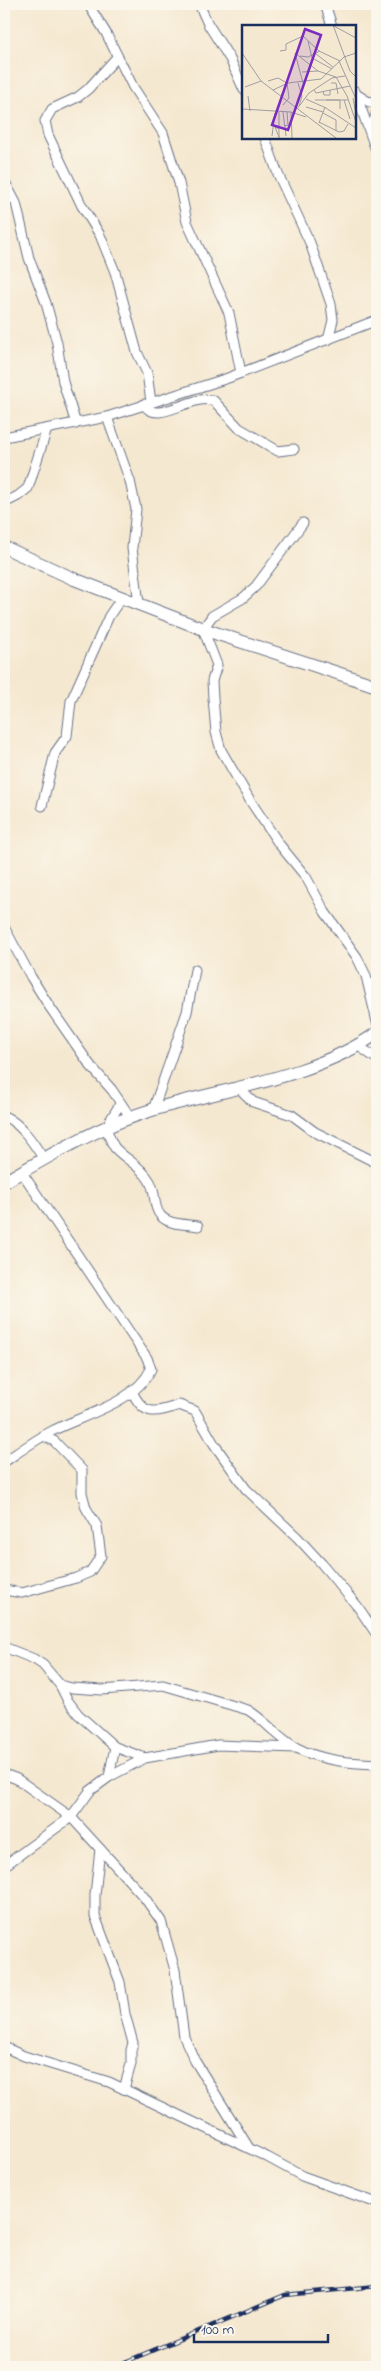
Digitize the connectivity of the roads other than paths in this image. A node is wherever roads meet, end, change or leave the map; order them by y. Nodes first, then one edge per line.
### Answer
1 (88, 4) edge
2 (199, 4) edge
3 (325, 4) edge
4 (332, 25) edge
5 (117, 57) junction
6 (242, 86) edge
7 (356, 93) edge
8 (356, 95) edge
9 (377, 101) edge
10 (377, 112) edge
11 (370, 132) junction
12 (265, 139) edge
13 (377, 153) edge
14 (4, 180) edge
15 (377, 320) edge
16 (328, 340) junction
17 (241, 373) junction
18 (148, 403) junction
19 (107, 417) junction
20 (76, 424) junction
21 (48, 429) junction
22 (4, 437) edge
23 (294, 449) dead end
24 (4, 503) edge
25 (304, 523) dead end
26 (4, 548) edge
27 (122, 597) junction
28 (139, 604) junction
29 (203, 629) junction
30 (377, 686) edge
31 (42, 806) dead end
32 (4, 927) edge
33 (195, 970) dead end
34 (377, 1022) edge
35 (377, 1033) edge
36 (360, 1046) junction
37 (377, 1059) edge
38 (238, 1087) junction
39 (120, 1104) junction
40 (152, 1110) junction
41 (4, 1116) edge
42 (131, 1118) junction
43 (106, 1127) junction
44 (43, 1158) junction
45 (377, 1164) edge
46 (21, 1171) junction
47 (4, 1182) edge
48 (198, 1226) dead end
49 (132, 1390) junction
50 (52, 1431) junction
51 (43, 1436) junction
52 (54, 1441) junction
53 (4, 1462) edge
54 (4, 1590) edge
55 (377, 1635) edge
56 (4, 1647) edge
57 (60, 1685) junction
58 (115, 1747) junction
59 (297, 1748) junction
60 (146, 1758) junction
61 (377, 1764) edge
62 (4, 1774) edge
63 (109, 1777) junction
64 (72, 1818) junction
65 (100, 1850) junction
66 (4, 1866) edge
67 (4, 2047) edge
68 (124, 2089) junction
69 (249, 2148) junction
70 (377, 2203) edge

1 - 5 street
2 - 6 street
3 - 4 street
5 - 17 street
5 - 18 street
7 - 9 street
8 - 11 street
10 - 11 street
11 - 13 street
12 - 16 street
14 - 20 street
15 - 16 street
16 - 17 street
17 - 18 street
18 - 19 street
18 - 23 street
19 - 20 street
19 - 28 street
20 - 21 street
21 - 22 street
21 - 24 street
25 - 29 street
26 - 27 street
27 - 28 street
27 - 31 street
28 - 29 street
29 - 30 street
29 - 34 street
32 - 39 street
33 - 40 street
35 - 36 street
36 - 37 street
36 - 38 street
38 - 40 street
38 - 45 street
39 - 42 street
39 - 43 street
40 - 42 street
41 - 44 street
42 - 43 street
43 - 44 street
43 - 48 street
44 - 46 street
46 - 47 street
46 - 49 street
49 - 50 street
49 - 55 street
50 - 51 street
50 - 52 street
51 - 52 street
51 - 53 street
52 - 54 street
56 - 57 street
57 - 58 street
57 - 59 street
58 - 60 street
58 - 63 street
59 - 60 street
59 - 61 street
60 - 63 street
62 - 64 street
63 - 64 street
64 - 65 street
64 - 66 street
65 - 68 street
65 - 69 street
67 - 68 street
68 - 69 street
69 - 70 street

